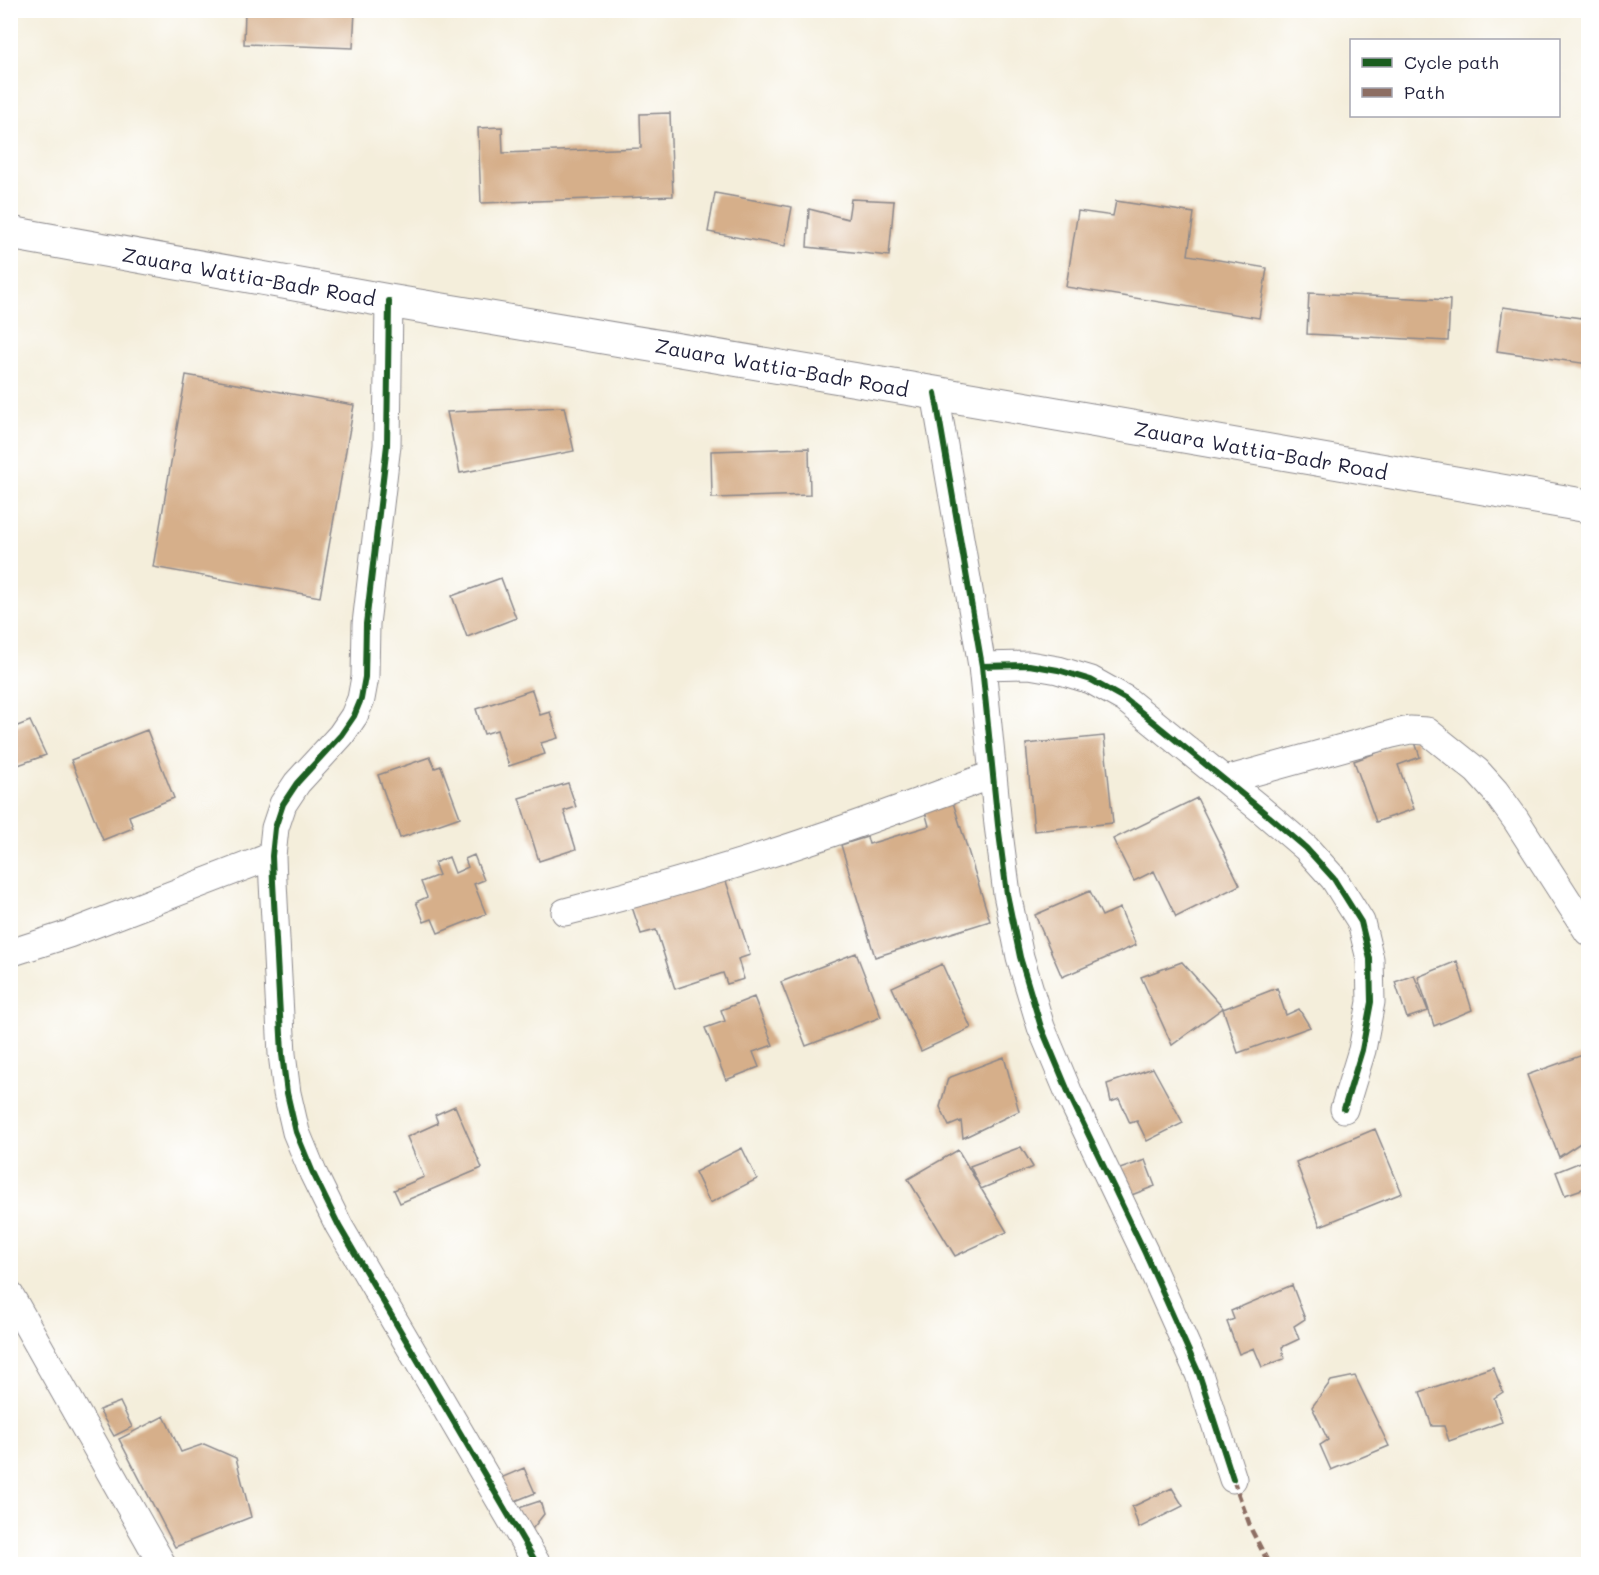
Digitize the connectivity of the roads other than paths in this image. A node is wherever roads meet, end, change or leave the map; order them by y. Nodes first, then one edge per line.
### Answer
1 (10, 233) edge
2 (389, 300) junction
3 (935, 393) junction
4 (1588, 506) edge
5 (982, 666) junction
6 (992, 775) junction
7 (1226, 780) junction
8 (272, 856) junction
9 (565, 912) dead end
10 (1588, 932) edge
11 (10, 953) edge
12 (1344, 1109) dead end
13 (10, 1295) edge
14 (1233, 1479) dead end
15 (162, 1564) edge
16 (537, 1564) edge

1 - 2 highway, Zauara Wattia-Badr Road
2 - 3 highway, Zauara Wattia-Badr Road
2 - 8 street
3 - 4 highway, Zauara Wattia-Badr Road
3 - 5 street
5 - 6 street
5 - 7 street
6 - 9 street
6 - 14 street
7 - 10 street
7 - 12 street
8 - 11 street
8 - 16 street
13 - 15 street

